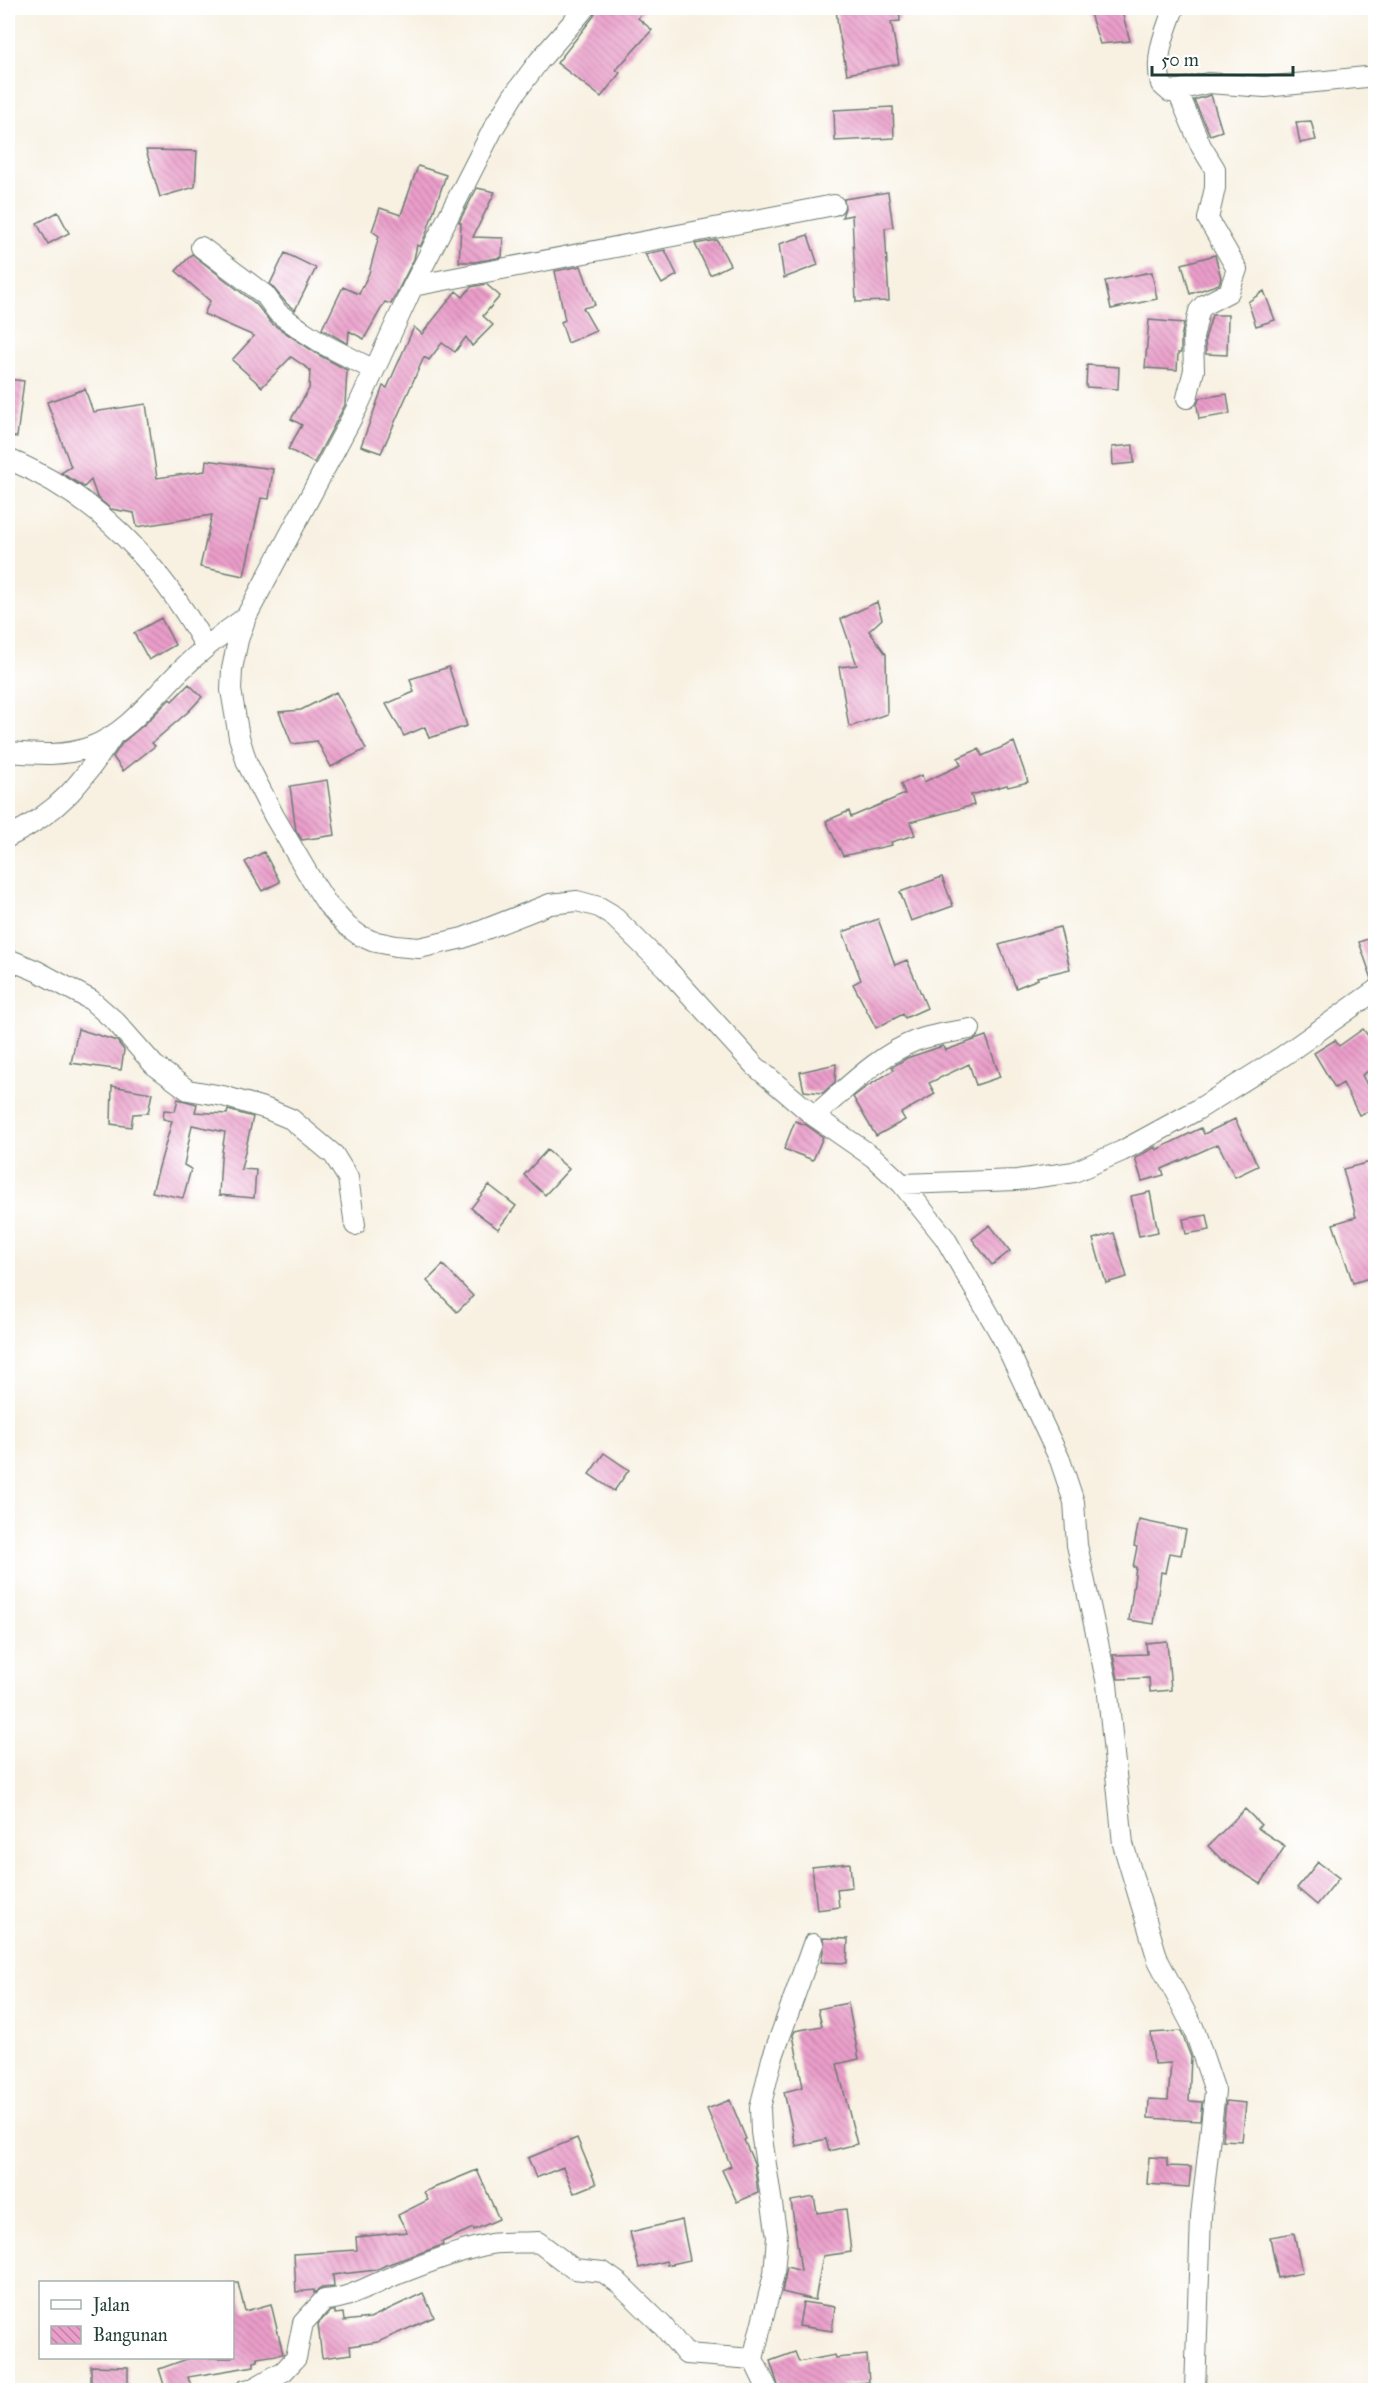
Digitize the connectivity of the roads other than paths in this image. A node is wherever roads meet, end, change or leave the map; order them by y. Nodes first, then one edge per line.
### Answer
1 (585, 8) edge
2 (1174, 8) edge
3 (1376, 76) edge
4 (1178, 90) junction
5 (834, 206) dead end
6 (201, 247) dead end
7 (413, 286) junction
8 (374, 370) junction
9 (1187, 398) dead end
10 (8, 459) edge
11 (246, 617) junction
12 (206, 647) junction
13 (115, 734) junction
14 (8, 752) edge
15 (8, 837) edge
16 (8, 959) edge
17 (1376, 990) edge
18 (970, 1029) dead end
19 (814, 1116) junction
20 (902, 1184) junction
21 (355, 1225) dead end
22 (813, 1944) dead end
23 (753, 2359) junction
24 (245, 2391) edge
25 (768, 2391) edge
26 (1196, 2391) edge

1 - 7 street
2 - 4 street
3 - 4 street
4 - 9 street
5 - 7 street
6 - 8 street
7 - 8 street
8 - 11 street
10 - 12 street
11 - 12 street
11 - 19 street
12 - 13 street
13 - 14 street
13 - 15 street
16 - 21 street
17 - 20 street
18 - 19 street
19 - 20 street
20 - 26 street
22 - 23 street
23 - 24 street
23 - 25 street

